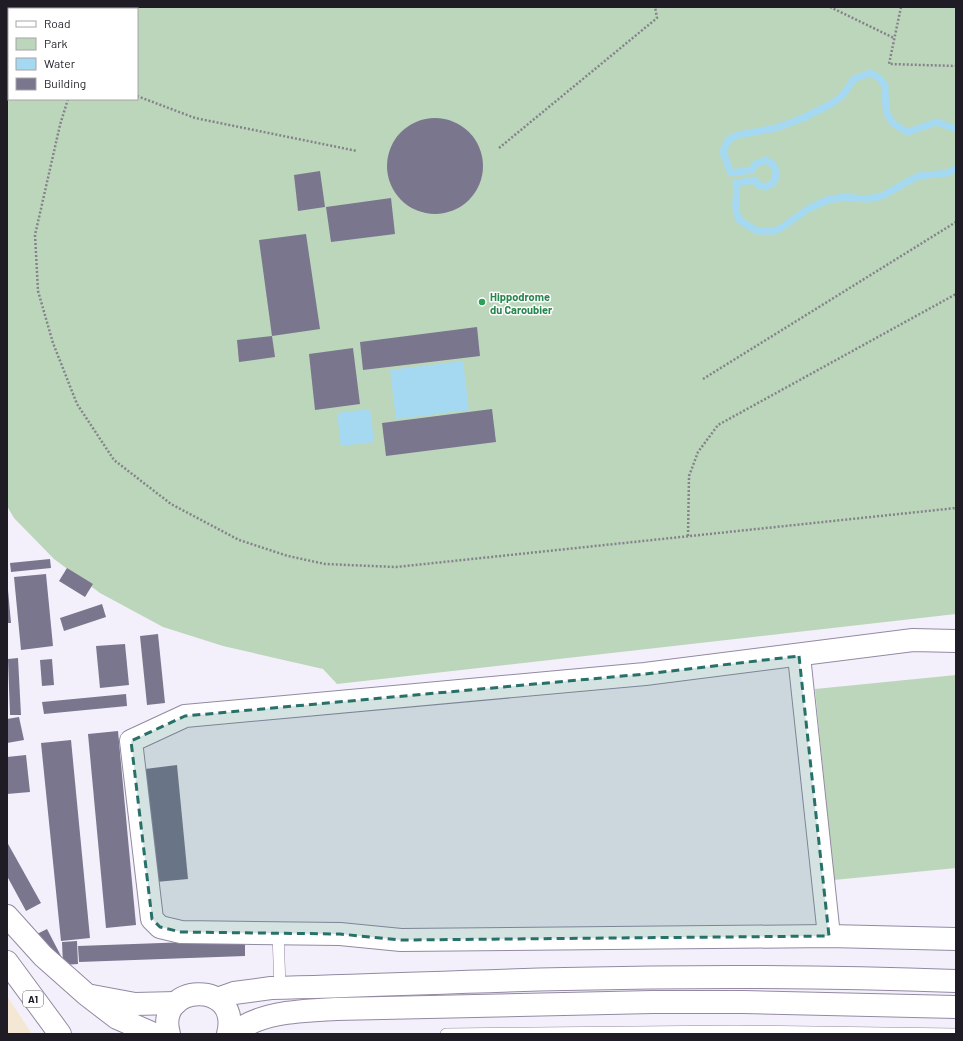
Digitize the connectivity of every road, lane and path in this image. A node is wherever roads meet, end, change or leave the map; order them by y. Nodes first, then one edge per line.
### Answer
1 (655, 7) edge
2 (830, 7) edge
3 (902, 7) edge
4 (894, 38) junction
5 (956, 66) edge
6 (138, 96) edge
7 (68, 100) edge
8 (499, 148) dead end
9 (357, 152) dead end
10 (956, 222) edge
11 (956, 294) edge
12 (704, 379) dead end
13 (956, 508) edge
14 (688, 536) junction
15 (956, 641) edge
16 (799, 656) junction
17 (7, 916) edge
18 (278, 933) junction
19 (829, 936) junction
20 (956, 939) edge
21 (7, 962) edge
22 (956, 981) edge
23 (280, 988) junction
24 (87, 995) junction
25 (217, 998) junction
26 (176, 1003) junction
27 (956, 1007) edge
28 (508, 1033) edge
29 (559, 1033) edge
30 (607, 1033) edge
31 (656, 1033) edge
32 (691, 1033) edge
33 (735, 1033) edge
34 (785, 1033) edge
35 (835, 1033) edge
36 (883, 1033) edge
37 (60, 1034) edge
38 (154, 1034) edge
39 (169, 1034) edge
40 (228, 1034) edge
41 (232, 1034) edge
42 (446, 1034) edge
43 (460, 1034) edge
44 (932, 1034) edge
45 (956, 1034) edge

1 - 8 path
2 - 4 path
3 - 4 path
4 - 5 path
6 - 9 path
7 - 14 path
10 - 12 path
11 - 14 path
13 - 14 path
15 - 16 main road
16 - 18 main road
16 - 19 main road
17 - 24 main road
18 - 19 main road
18 - 23 lane
19 - 20 main road
21 - 37 main road, A1
22 - 23 main road
23 - 25 main road
24 - 26 main road
24 - 38 main road
25 - 26 main road
25 - 40 main road
26 - 39 main road
27 - 41 main road
28 - 29 lane
28 - 43 lane
29 - 30 lane
30 - 31 lane
31 - 32 lane
32 - 33 lane
33 - 34 lane
34 - 35 lane
35 - 36 lane
36 - 44 lane
42 - 43 lane
44 - 45 lane

